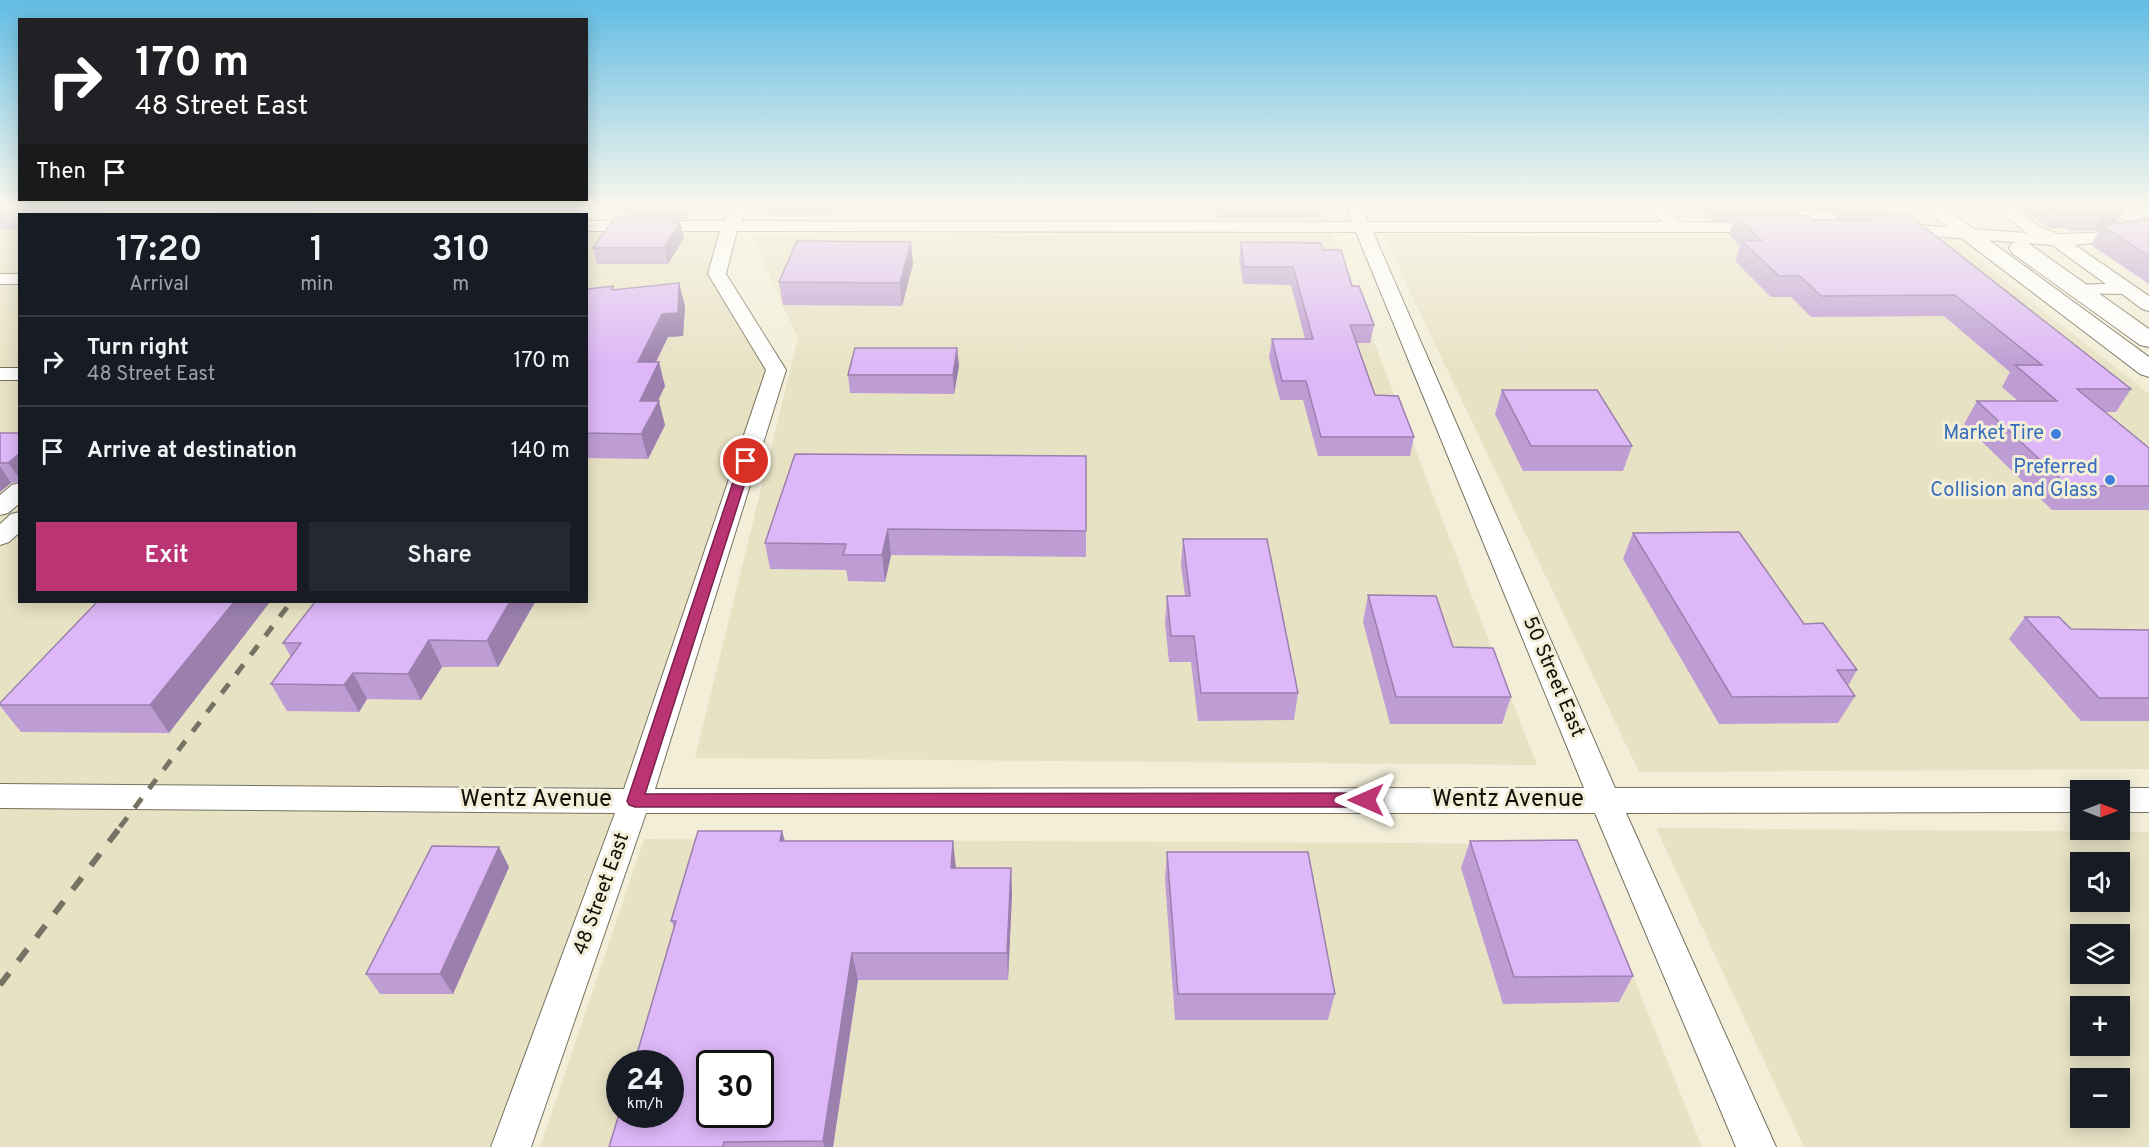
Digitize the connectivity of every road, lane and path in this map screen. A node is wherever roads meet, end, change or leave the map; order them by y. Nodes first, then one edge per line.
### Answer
1 (722, 259) edge
2 (1376, 259) edge
3 (1998, 259) edge
4 (2035, 259) edge
5 (2082, 259) edge
6 (2077, 289) junction
7 (2126, 289) junction
8 (2149, 289) edge
9 (2149, 305) edge
10 (2149, 340) edge
11 (2149, 369) edge
12 (0, 374) edge
13 (18, 374) edge
14 (0, 796) edge
15 (1605, 800) junction
16 (2070, 800) edge
17 (2130, 800) edge
18 (2149, 800) edge
19 (635, 801) junction
20 (511, 1147) edge
21 (1756, 1147) edge

1 - 19 street, 48 Street East
2 - 15 street, 50 Street East
3 - 11 main road
4 - 6 main road
5 - 7 street
6 - 7 street
6 - 10 main road
7 - 8 street
7 - 9 street
12 - 13 street
14 - 19 street, Wentz Avenue
15 - 16 street, Wentz Avenue
15 - 19 street, Wentz Avenue
15 - 21 street, 50 Street East
17 - 18 street
19 - 20 street, 48 Street East

